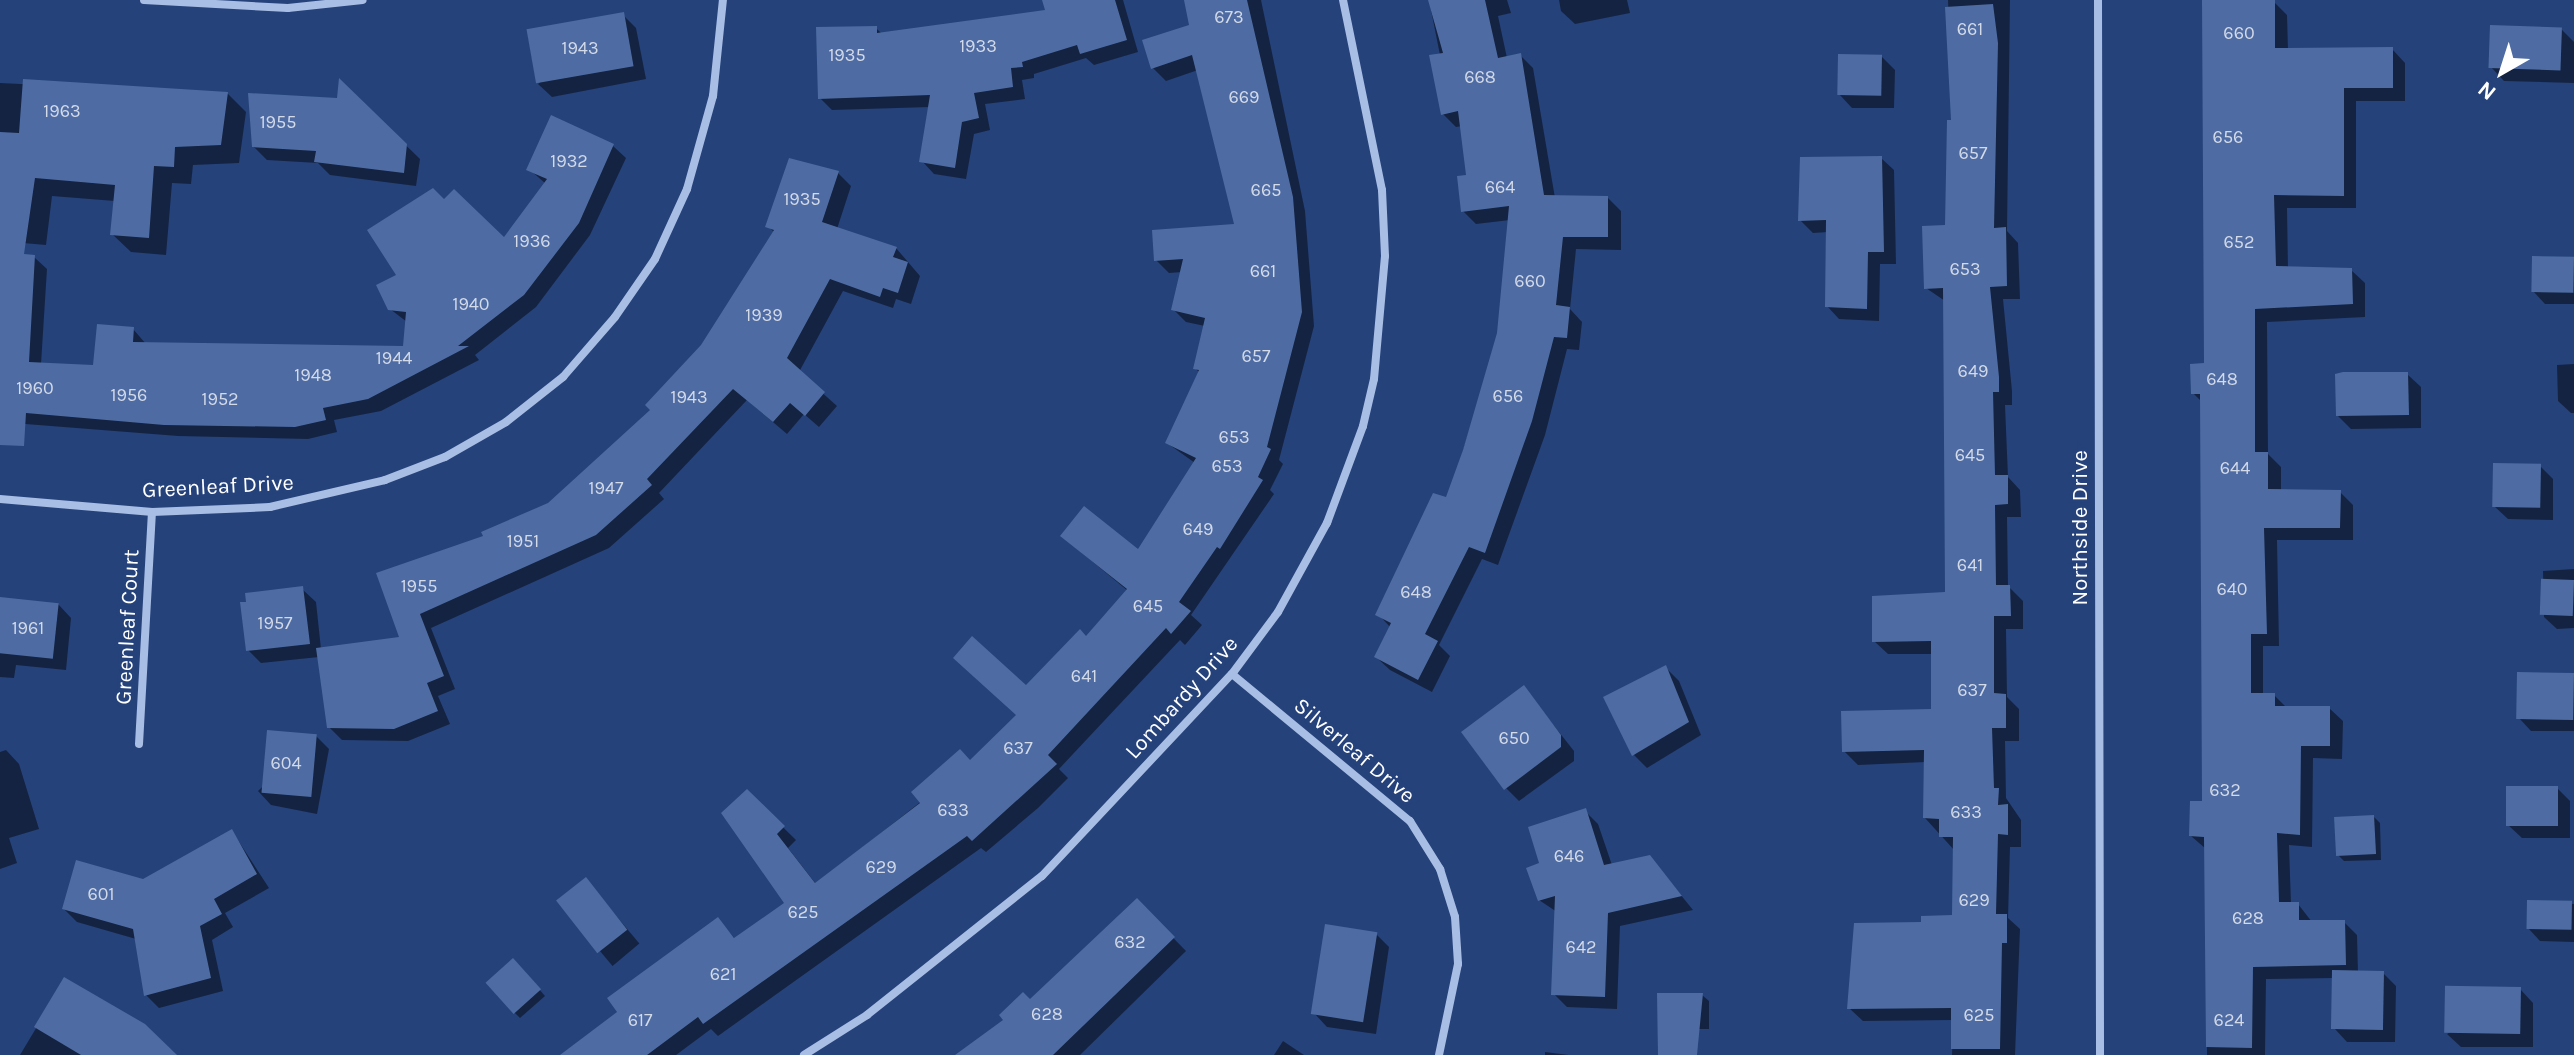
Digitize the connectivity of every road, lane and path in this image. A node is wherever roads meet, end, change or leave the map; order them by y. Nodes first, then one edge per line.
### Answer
1 (144, 0) edge
2 (363, 0) edge
3 (723, 0) edge
4 (1343, 0) edge
5 (2098, 0) edge
6 (175, 1) edge
7 (0, 499) edge
8 (152, 512) junction
9 (1232, 674) junction
10 (139, 744) dead end
11 (804, 1055) edge
12 (1439, 1055) edge
13 (2100, 1055) edge

1 - 6 street
2 - 6 street
3 - 8 street, Greenleaf Drive
4 - 9 street, Lombardy Drive
5 - 13 street, Northside Drive
7 - 8 street, Greenleaf Drive
8 - 10 street, Greenleaf Court
9 - 11 street, Lombardy Drive
9 - 12 street, Silverleaf Drive

